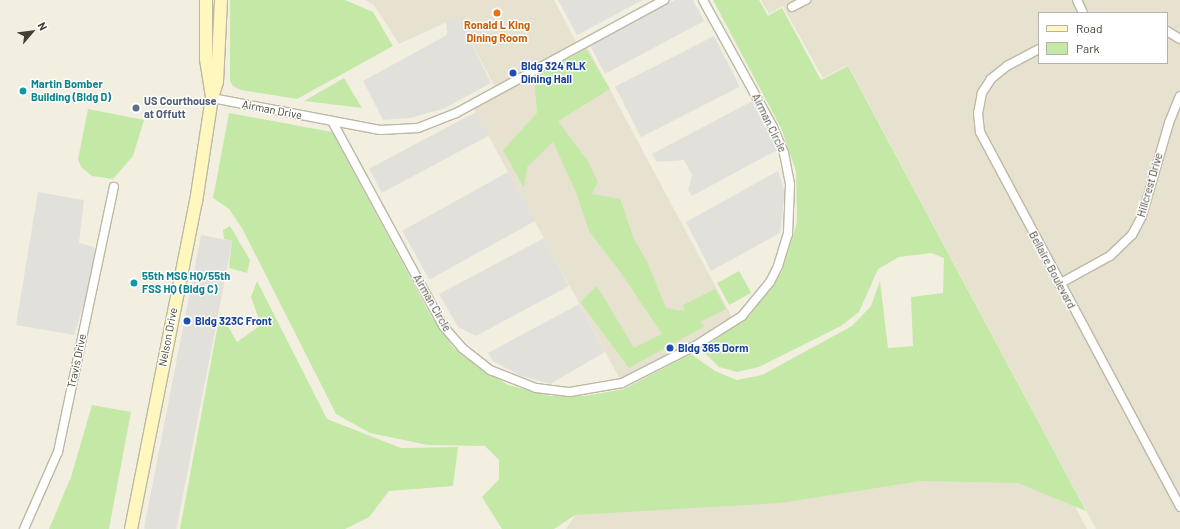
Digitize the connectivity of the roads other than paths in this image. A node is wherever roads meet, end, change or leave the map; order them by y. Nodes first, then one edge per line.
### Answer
1 (206, 0) edge
2 (221, 0) edge
3 (664, 0) edge
4 (703, 0) edge
5 (806, 0) edge
6 (1077, 0) edge
7 (792, 7) dead end
8 (1082, 12) edge
9 (1168, 32) edge
10 (1180, 39) edge
11 (1038, 50) edge
12 (1180, 96) edge
13 (212, 98) junction
14 (332, 121) junction
15 (114, 187) dead end
16 (1059, 284) junction
17 (1180, 507) edge
18 (24, 529) edge
19 (131, 529) edge

1 - 13 street, Nelson Drive
2 - 13 street, Nelson Drive
3 - 14 street
4 - 14 street, Airman Circle
5 - 7 street
6 - 8 street
9 - 10 street
11 - 16 street, Bellaire Boulevard
12 - 16 street, Hillcrest Drive
13 - 14 street, Airman Drive
13 - 19 street, Nelson Drive
15 - 18 street, Travis Drive
16 - 17 street, Bellaire Boulevard

